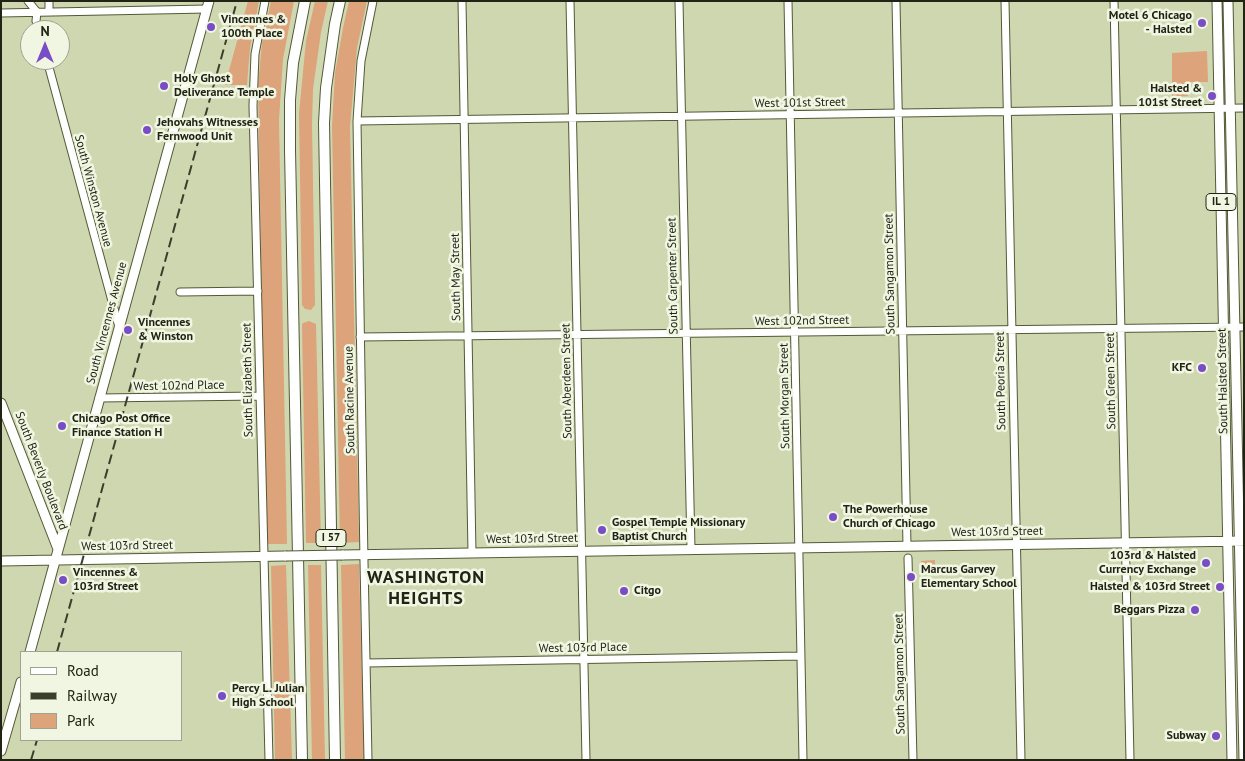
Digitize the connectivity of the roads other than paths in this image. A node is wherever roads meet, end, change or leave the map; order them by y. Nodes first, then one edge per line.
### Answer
1 (28, 1) edge
2 (49, 1) edge
3 (265, 1) edge
4 (305, 1) edge
5 (340, 1) edge
6 (373, 1) edge
7 (462, 1) edge
8 (570, 1) edge
9 (679, 1) edge
10 (788, 1) edge
11 (896, 1) edge
12 (1005, 1) edge
13 (1114, 1) edge
14 (1217, 1) edge
15 (1228, 1) edge
16 (208, 5) edge
17 (37, 12) junction
18 (49, 12) junction
19 (1, 13) edge
20 (36, 20) edge
21 (50, 70) edge
22 (1219, 108) junction
23 (1230, 108) junction
24 (1244, 108) edge
25 (1116, 110) junction
26 (1007, 112) junction
27 (898, 113) junction
28 (790, 115) junction
29 (681, 116) junction
30 (572, 118) junction
31 (464, 120) junction
32 (358, 121) junction
33 (258, 291) junction
34 (180, 292) dead end
35 (119, 327) junction
36 (1223, 327) junction
37 (1239, 327) edge
38 (1121, 328) junction
39 (1011, 330) junction
40 (903, 331) junction
41 (795, 332) junction
42 (685, 334) junction
43 (577, 335) junction
44 (468, 336) junction
45 (360, 337) junction
46 (260, 396) junction
47 (100, 398) junction
48 (1, 402) edge
49 (1228, 541) junction
50 (1241, 541) edge
51 (1125, 542) junction
52 (1016, 544) junction
53 (907, 546) junction
54 (799, 548) junction
55 (58, 549) junction
56 (691, 549) junction
57 (582, 551) junction
58 (472, 553) junction
59 (364, 554) junction
60 (263, 556) junction
61 (908, 558) dead end
62 (55, 560) junction
63 (1, 561) edge
64 (30, 651) edge
65 (801, 656) junction
66 (584, 659) junction
67 (366, 663) junction
68 (20, 685) edge
69 (1, 750) edge
70 (269, 760) edge
71 (302, 760) edge
72 (335, 760) edge
73 (368, 760) edge
74 (586, 760) edge
75 (803, 760) edge
76 (913, 760) edge
77 (1021, 760) edge
78 (1130, 760) edge
79 (1232, 760) edge
80 (1244, 760) edge

1 - 17 street
2 - 18 street
3 - 33 street, South Elizabeth Street
4 - 71 highway, I 57
5 - 72 highway, I 57
6 - 32 street, South Racine Avenue
7 - 31 street, South May Street
8 - 30 street, South Aberdeen Street
9 - 29 street, South Carpenter Street
10 - 28 street, South Morgan Street
11 - 27 street, South Sangamon Street
12 - 26 street, South Peoria Street
13 - 25 street, South Green Street
14 - 22 main road, South Halsted Street / IL 1
15 - 23 main road, South Halsted Street / IL 1
16 - 18 street
16 - 35 main road, South Vincennes Avenue
17 - 18 street
17 - 19 street
17 - 20 street
21 - 35 street, South Winston Avenue
22 - 23 street, West 101st Street
22 - 25 street, West 101st Street
22 - 36 main road, South Halsted Street / IL 1
23 - 24 street, West 101st Street
23 - 37 main road, South Halsted Street / IL 1
25 - 26 street, West 101st Street
25 - 38 street, South Green Street
26 - 27 street, West 101st Street
26 - 39 street, South Peoria Street
27 - 28 street, West 101st Street
27 - 40 street, South Sangamon Street
28 - 29 street, West 101st Street
28 - 41 street, South Morgan Street
29 - 30 street, West 101st Street
29 - 42 street, South Carpenter Street
30 - 31 street, West 101st Street
30 - 43 street, South Aberdeen Street
31 - 32 street, West 101st Street
31 - 44 street, South May Street
32 - 45 street, South Racine Avenue
33 - 34 street
33 - 46 street, South Elizabeth Street
35 - 47 main road, South Vincennes Avenue
36 - 37 street, West 102nd Street
36 - 38 street, West 102nd Street
36 - 49 main road, South Halsted Street / IL 1
37 - 50 main road, South Halsted Street / IL 1
38 - 39 street, West 102nd Street
38 - 51 street, South Green Street
39 - 40 street, West 102nd Street
39 - 52 street, South Peoria Street
40 - 41 street, West 102nd Street
40 - 53 street, South Sangamon Street
41 - 42 street, West 102nd Street
41 - 54 street, South Morgan Street
42 - 43 street, West 102nd Street
42 - 56 street, South Carpenter Street
43 - 44 street, West 102nd Street
43 - 57 street, South Aberdeen Street
44 - 45 street, West 102nd Street
44 - 58 street, South May Street
45 - 59 street, South Racine Avenue
46 - 47 street, West 102nd Place
46 - 60 street, South Elizabeth Street
47 - 55 main road, South Vincennes Avenue
48 - 55 main road, South Beverly Boulevard
49 - 50 main road, West 103rd Street
49 - 51 main road, West 103rd Street
49 - 79 main road, South Halsted Street / IL 1
50 - 80 main road, South Halsted Street / IL 1
51 - 52 main road, West 103rd Street
51 - 78 street, South Green Street
52 - 53 main road, West 103rd Street
52 - 77 street, South Peoria Street
53 - 54 main road, West 103rd Street
54 - 56 main road, West 103rd Street
54 - 65 street, South Morgan Street
55 - 62 main road, South Vincennes Avenue
56 - 57 main road, West 103rd Street
57 - 58 main road, West 103rd Street
57 - 66 street, South Aberdeen Street
58 - 59 main road, West 103rd Street
59 - 60 main road, West 103rd Street, bridge
59 - 67 street, South Racine Avenue
60 - 62 main road, West 103rd Street
60 - 70 street, South Elizabeth Street
61 - 76 street, South Sangamon Street
62 - 63 main road, West 103rd Street
62 - 64 main road, South Vincennes Avenue
65 - 66 street, West 103rd Place
65 - 75 street, South Morgan Street
66 - 67 street, West 103rd Place
66 - 74 street, South Aberdeen Street
67 - 73 street, South Racine Avenue
68 - 69 main road

